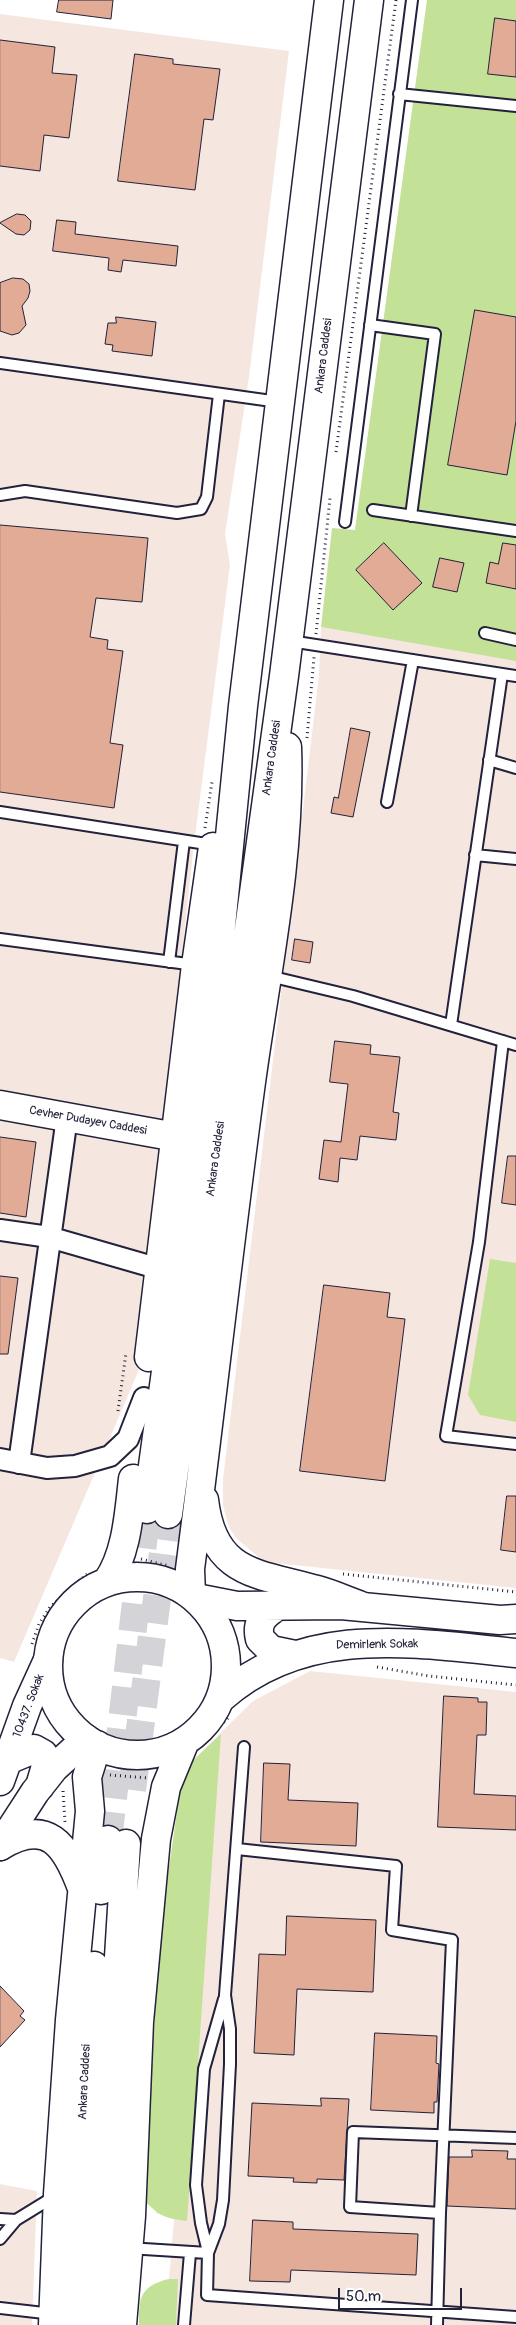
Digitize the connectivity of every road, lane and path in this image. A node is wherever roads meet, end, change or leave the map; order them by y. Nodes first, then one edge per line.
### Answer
1 (329, 0) edge
2 (369, 0) edge
3 (412, 0) edge
4 (399, 94) junction
5 (516, 106) edge
6 (370, 325) junction
7 (0, 363) edge
8 (219, 394) junction
9 (280, 402) junction
10 (0, 495) edge
11 (373, 510) dead end
12 (411, 516) junction
13 (344, 522) dead end
14 (516, 531) edge
15 (485, 633) dead end
16 (288, 640) junction
17 (516, 640) edge
18 (414, 660) junction
19 (502, 674) junction
20 (284, 676) junction
21 (516, 676) edge
22 (242, 706) junction
23 (489, 760) junction
24 (516, 768) edge
25 (387, 802) dead end
26 (0, 812) edge
27 (184, 841) junction
28 (214, 845) junction
29 (476, 855) junction
30 (516, 859) edge
31 (0, 939) edge
32 (169, 962) junction
33 (196, 966) junction
34 (266, 976) junction
35 (451, 1025) junction
36 (502, 1041) junction
37 (516, 1045) edge
38 (0, 1106) edge
39 (67, 1117) junction
40 (176, 1137) junction
41 (0, 1230) edge
42 (49, 1237) junction
43 (160, 1269) junction
44 (144, 1398) junction
45 (516, 1444) edge
46 (9, 1461) edge
47 (202, 1476) junction
48 (120, 1554) junction
49 (341, 1574) dead end
50 (107, 1582) junction
51 (192, 1587) junction
52 (516, 1592) edge
53 (361, 1606) junction
54 (276, 1607) junction
55 (511, 1620) edge
56 (418, 1644) junction
57 (516, 1654) edge
58 (295, 1655) junction
59 (48, 1660) junction
60 (368, 1665) dead end
61 (516, 1670) edge
62 (516, 1685) edge
63 (221, 1698) junction
64 (185, 1741) junction
65 (91, 1742) junction
66 (244, 1747) dead end
67 (5, 1770) edge
68 (87, 1777) junction
69 (168, 1780) junction
70 (40, 1786) junction
71 (0, 1846) edge
72 (237, 1848) junction
73 (83, 1892) junction
74 (225, 1995) junction
75 (444, 2134) junction
76 (516, 2138) edge
77 (58, 2194) junction
78 (440, 2213) junction
79 (0, 2219) edge
80 (16, 2220) junction
81 (0, 2239) edge
82 (128, 2248) junction
83 (190, 2253) junction
84 (208, 2253) junction
85 (0, 2308) edge
86 (438, 2312) junction
87 (516, 2317) edge
88 (54, 2319) edge
89 (78, 2325) edge
90 (100, 2325) edge
91 (122, 2325) edge
92 (184, 2325) edge
93 (438, 2325) edge

1 - 9 main road, Ankara Caddesi
2 - 16 main road, Ankara Caddesi
3 - 4 lane
4 - 5 lane
4 - 6 lane
6 - 12 lane
6 - 13 lane
7 - 8 lane
8 - 9 lane
8 - 10 lane
9 - 22 main road, Ankara Caddesi
11 - 12 lane
12 - 14 lane
15 - 17 lane
16 - 18 lane
16 - 20 main road, Ankara Caddesi
18 - 19 lane
18 - 25 lane
19 - 21 lane
19 - 23 lane
20 - 22 main road, Ankara Caddesi
20 - 34 main road
22 - 28 main road
23 - 24 lane
23 - 29 lane
26 - 27 lane
27 - 28 lane
27 - 32 lane
28 - 33 main road
29 - 30 lane
29 - 35 lane
31 - 32 lane
32 - 33 lane
33 - 40 main road
34 - 35 lane
34 - 47 main road
35 - 36 lane
36 - 37 lane
36 - 45 lane
38 - 39 main road, Cevher Dudayev Caddesi
39 - 40 main road, Cevher Dudayev Caddesi
39 - 42 street
40 - 43 main road
41 - 42 street
42 - 43 street
42 - 46 street
43 - 44 main road
44 - 46 street
44 - 48 main road
47 - 51 main road
47 - 53 main road
48 - 50 main road
48 - 51 path
49 - 52 path
50 - 51 main road
50 - 59 main road
51 - 54 main road
51 - 63 main road
53 - 54 main road
53 - 55 main road
54 - 58 main road
56 - 57 main road, Demirlenk Sokak
56 - 58 main road, Demirlenk Sokak
56 - 61 main road
58 - 63 main road, Demirlenk Sokak
59 - 65 main road
59 - 67 main road, 10437. Sokak
60 - 62 path
63 - 64 main road
64 - 65 main road
64 - 69 main road
65 - 68 main road
65 - 70 main road
66 - 72 lane
67 - 70 main road
68 - 69 path
68 - 73 main road
69 - 82 main road
70 - 71 main road
71 - 73 main road
72 - 74 lane
72 - 75 lane
73 - 77 main road
74 - 84 lane
74 - 84 lane
75 - 76 lane
75 - 78 lane
75 - 78 lane
77 - 80 lane
77 - 88 main road
78 - 86 lane
79 - 80 lane
80 - 81 lane
82 - 83 lane
82 - 91 main road
83 - 84 lane
83 - 92 lane
84 - 86 lane
85 - 88 lane
86 - 87 lane
86 - 93 lane
89 - 90 main road, Ankara Caddesi

